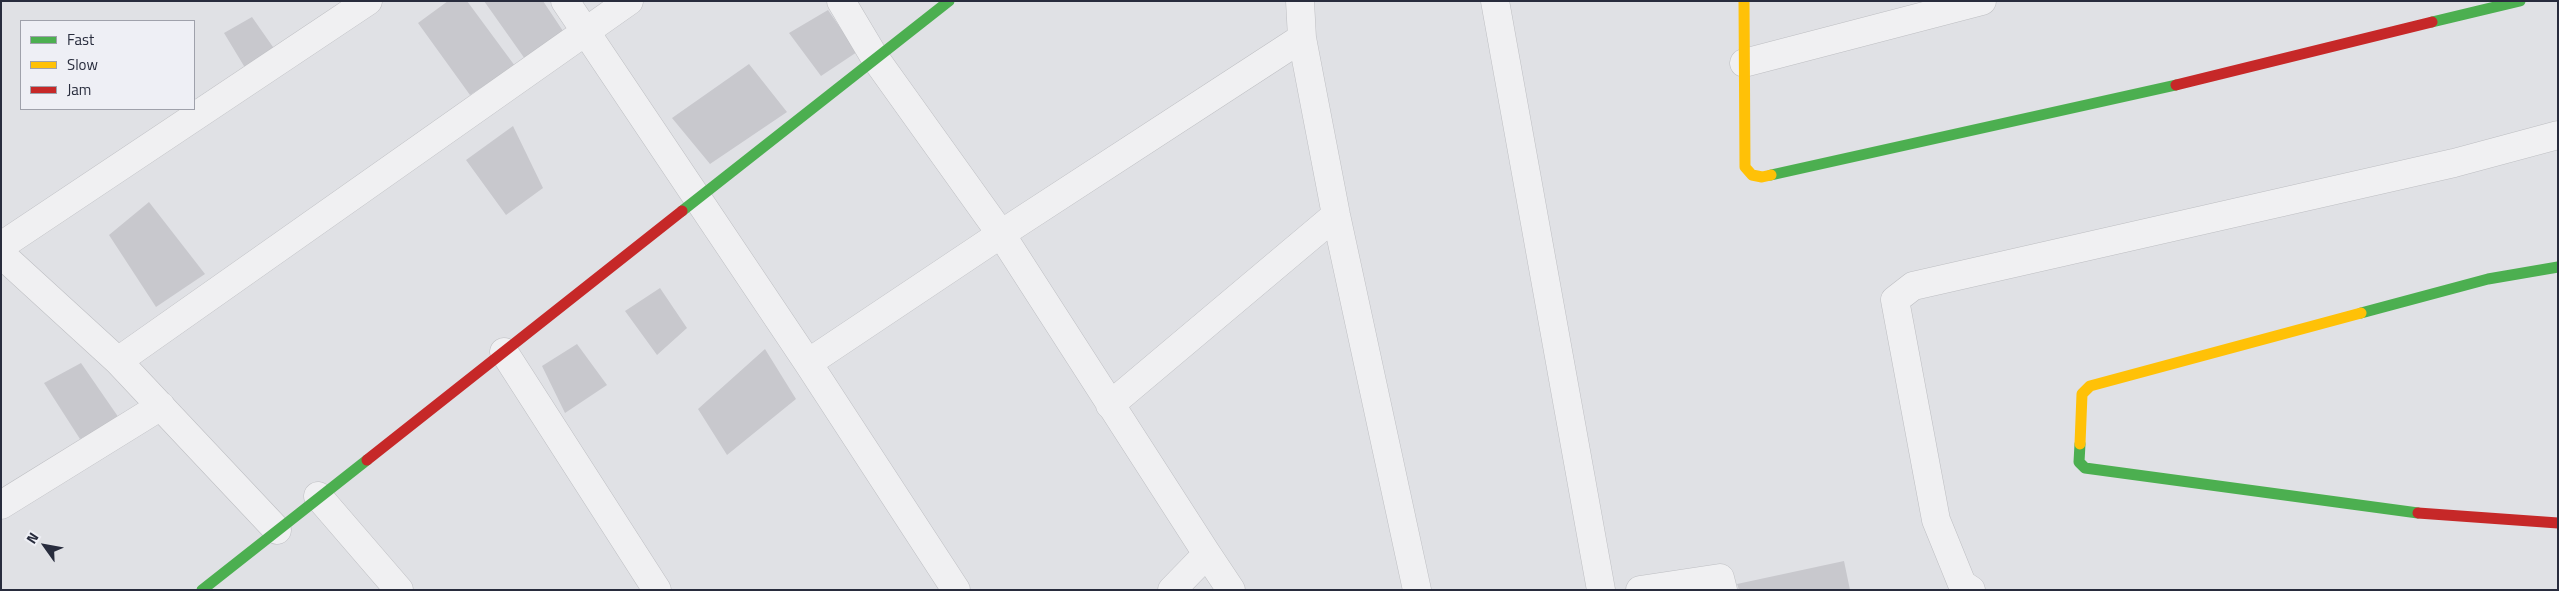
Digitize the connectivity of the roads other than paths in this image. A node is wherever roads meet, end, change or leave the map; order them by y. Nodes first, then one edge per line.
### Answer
1 (368, 1) edge
2 (564, 1) edge
3 (629, 1) edge
4 (841, 1) edge
5 (949, 1) edge
6 (1300, 1) edge
7 (1495, 1) edge
8 (1744, 1) edge
9 (1982, 1) edge
10 (2520, 1) edge
11 (584, 30) junction
12 (1302, 38) junction
13 (875, 58) junction
14 (1744, 63) junction
15 (2558, 135) edge
16 (698, 201) junction
17 (1336, 215) junction
18 (1001, 234) junction
19 (1, 246) edge
20 (1, 254) edge
21 (2558, 267) edge
22 (504, 352) junction
23 (118, 361) junction
24 (808, 363) junction
25 (1110, 405) junction
26 (160, 406) junction
27 (318, 496) junction
28 (1, 505) edge
29 (2558, 523) edge
30 (278, 530) junction
31 (1208, 554) junction
32 (202, 590) edge
33 (399, 590) edge
34 (657, 590) edge
35 (956, 590) edge
36 (1172, 590) edge
37 (1231, 590) edge
38 (1417, 590) edge
39 (1601, 590) edge
40 (1640, 590) edge
41 (1723, 590) edge
42 (1971, 590) edge

1 - 19 street
2 - 11 street
3 - 11 street
4 - 13 street
5 - 13 street
6 - 12 street
7 - 39 street
8 - 14 street
9 - 14 street
10 - 14 street
11 - 16 street
11 - 23 street
12 - 17 street
12 - 18 street
13 - 16 street
13 - 18 street
15 - 42 street
16 - 22 street
16 - 24 street
17 - 25 street
17 - 38 street
18 - 24 street
18 - 25 street
20 - 23 street
21 - 29 street
22 - 27 street
22 - 34 street
23 - 26 street
24 - 35 street
25 - 31 street
26 - 28 street
26 - 30 street
27 - 30 street
27 - 33 street
30 - 32 street
31 - 36 street
31 - 37 street
40 - 41 street

